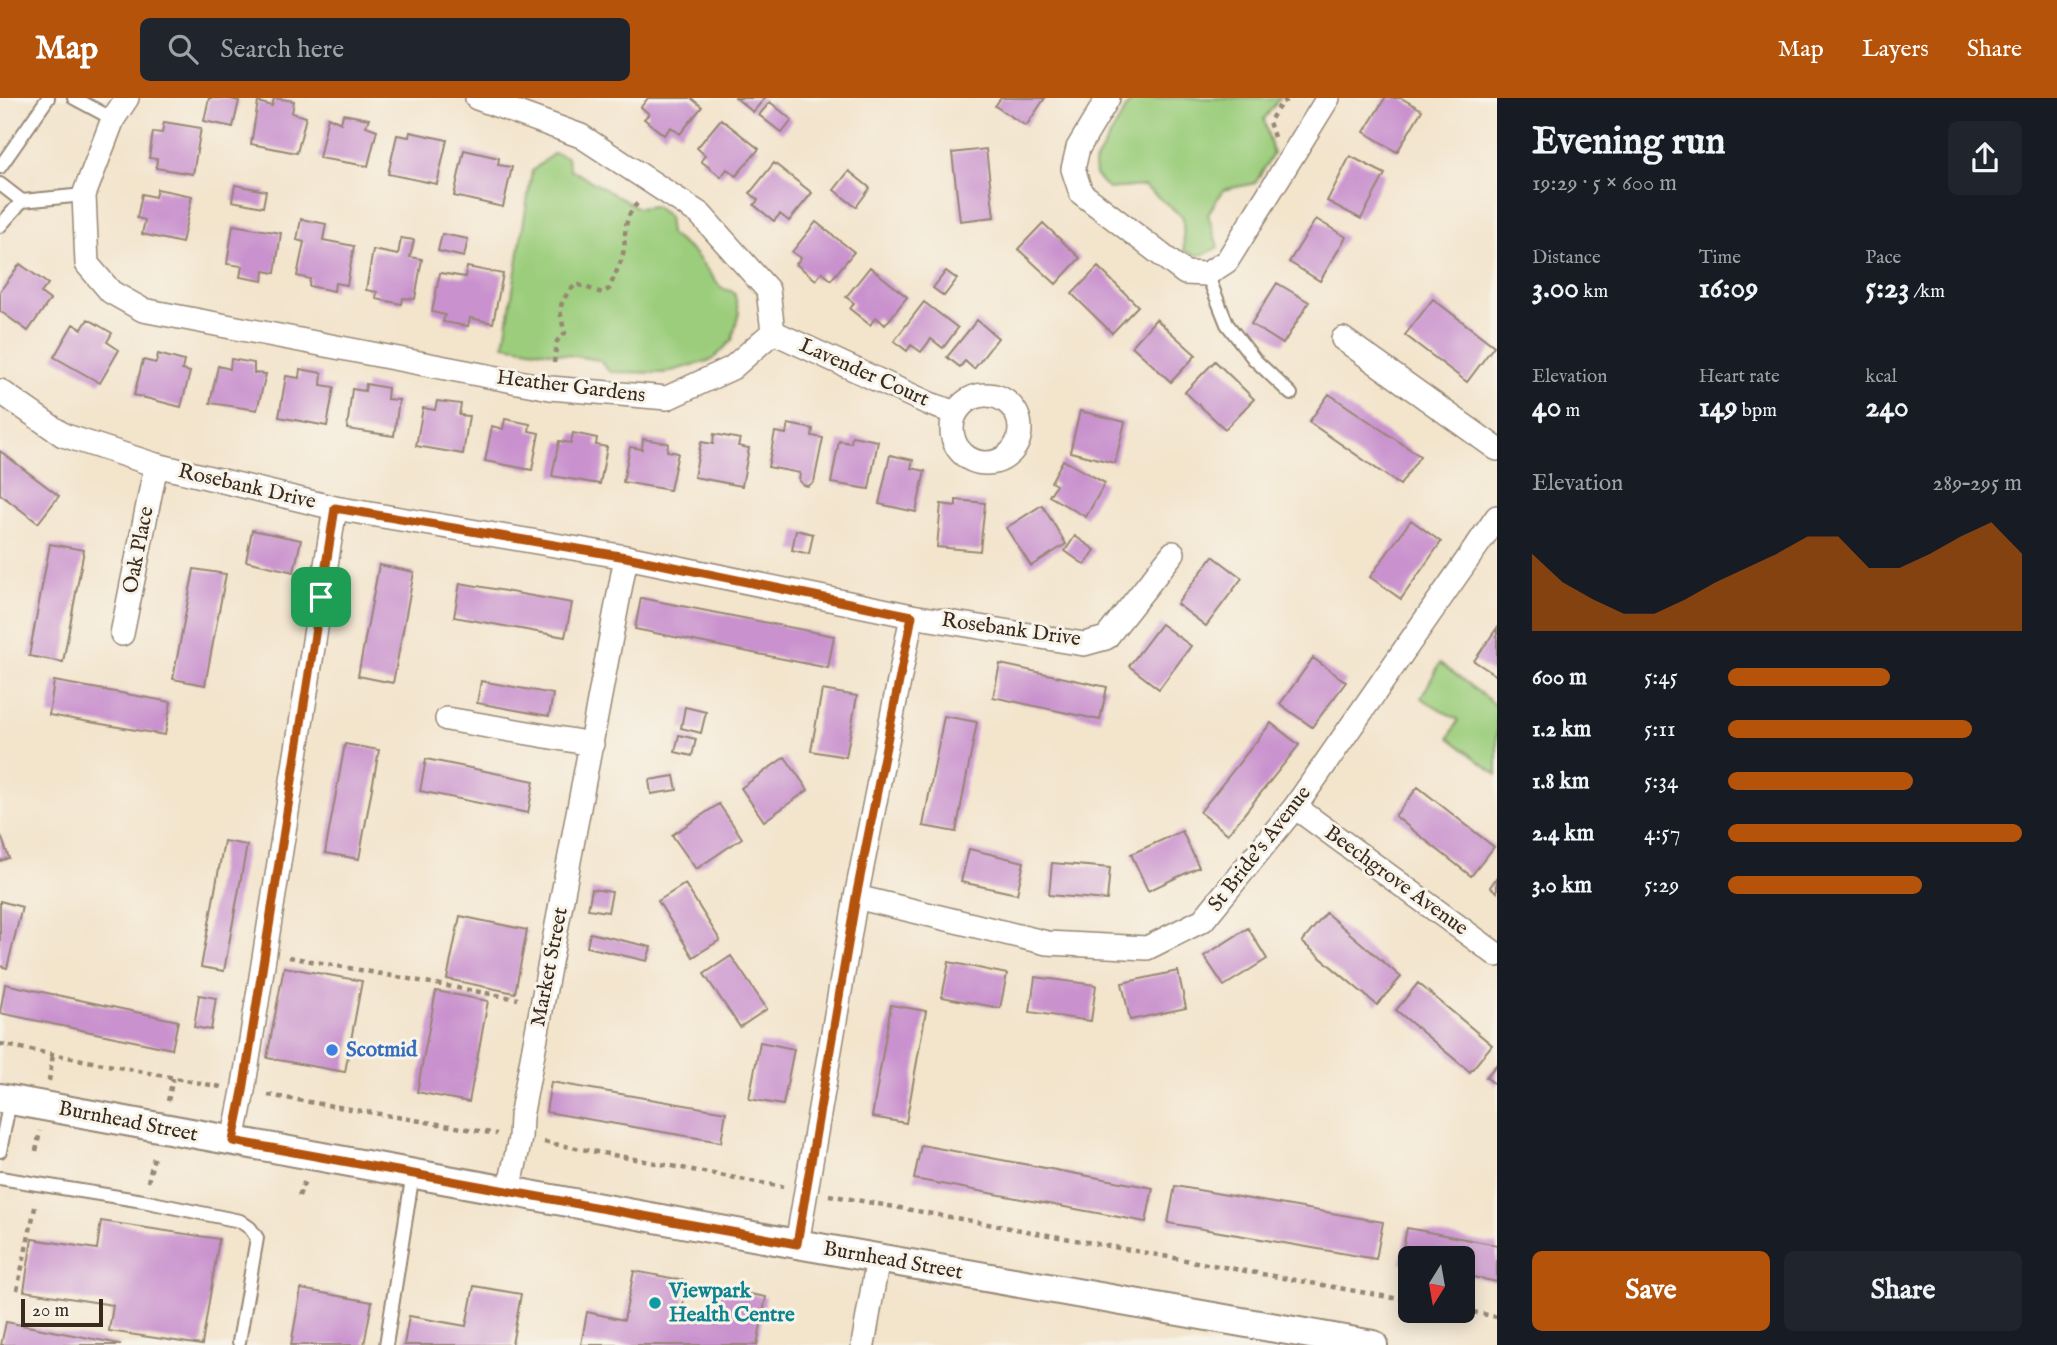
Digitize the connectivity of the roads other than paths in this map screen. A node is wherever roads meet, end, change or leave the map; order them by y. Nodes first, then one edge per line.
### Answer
1 (48, 98) edge
2 (74, 98) edge
3 (127, 98) edge
4 (477, 98) edge
5 (1108, 98) edge
6 (1328, 98) edge
7 (113, 119) junction
8 (0, 167) edge
9 (0, 184) edge
10 (84, 195) junction
11 (22, 201) junction
12 (0, 226) edge
13 (1207, 274) junction
14 (773, 332) junction
15 (1343, 339) dead end
16 (0, 391) edge
17 (1291, 394) dead end
18 (956, 412) dead end
19 (1497, 449) edge
20 (156, 465) junction
21 (335, 508) junction
22 (1497, 517) edge
23 (1173, 553) dead end
24 (626, 557) junction
25 (912, 616) junction
26 (122, 634) dead end
27 (447, 719) dead end
28 (592, 744) junction
29 (1295, 807) junction
30 (856, 897) junction
31 (1497, 955) edge
32 (5, 1099) edge
33 (233, 1141) junction
34 (0, 1151) edge
35 (413, 1173) junction
36 (0, 1178) edge
37 (509, 1191) junction
38 (797, 1244) junction
39 (878, 1258) junction
40 (239, 1342) dead end
41 (386, 1345) edge
42 (863, 1345) edge
43 (1373, 1345) edge

1 - 8 lane
2 - 7 lane
3 - 7 street, Heather Gardens
4 - 14 street
5 - 13 street
6 - 13 street
7 - 10 street, Heather Gardens
9 - 11 lane
10 - 11 lane
10 - 14 street, Heather Gardens
11 - 12 lane
13 - 17 lane
14 - 18 street, Lavender Court
15 - 19 street
16 - 20 street, Rosebank Drive
20 - 21 street, Rosebank Drive
20 - 26 street, Oak Place
21 - 24 street, Rosebank Drive
21 - 33 street
22 - 29 street, St Bride's Avenue
23 - 25 street, Rosebank Drive
24 - 25 street, Rosebank Drive
24 - 28 street, Market Street
25 - 30 street
27 - 28 street
28 - 37 street, Market Street
29 - 30 street, St Bride's Avenue
29 - 31 street, Beechgrove Avenue
30 - 38 street
32 - 33 street, Burnhead Street
32 - 34 lane
33 - 35 street, Burnhead Street
35 - 37 street, Burnhead Street
35 - 41 lane
36 - 40 lane
37 - 38 street, Burnhead Street
38 - 39 street, Burnhead Street
39 - 42 street
39 - 43 street, Burnhead Street

